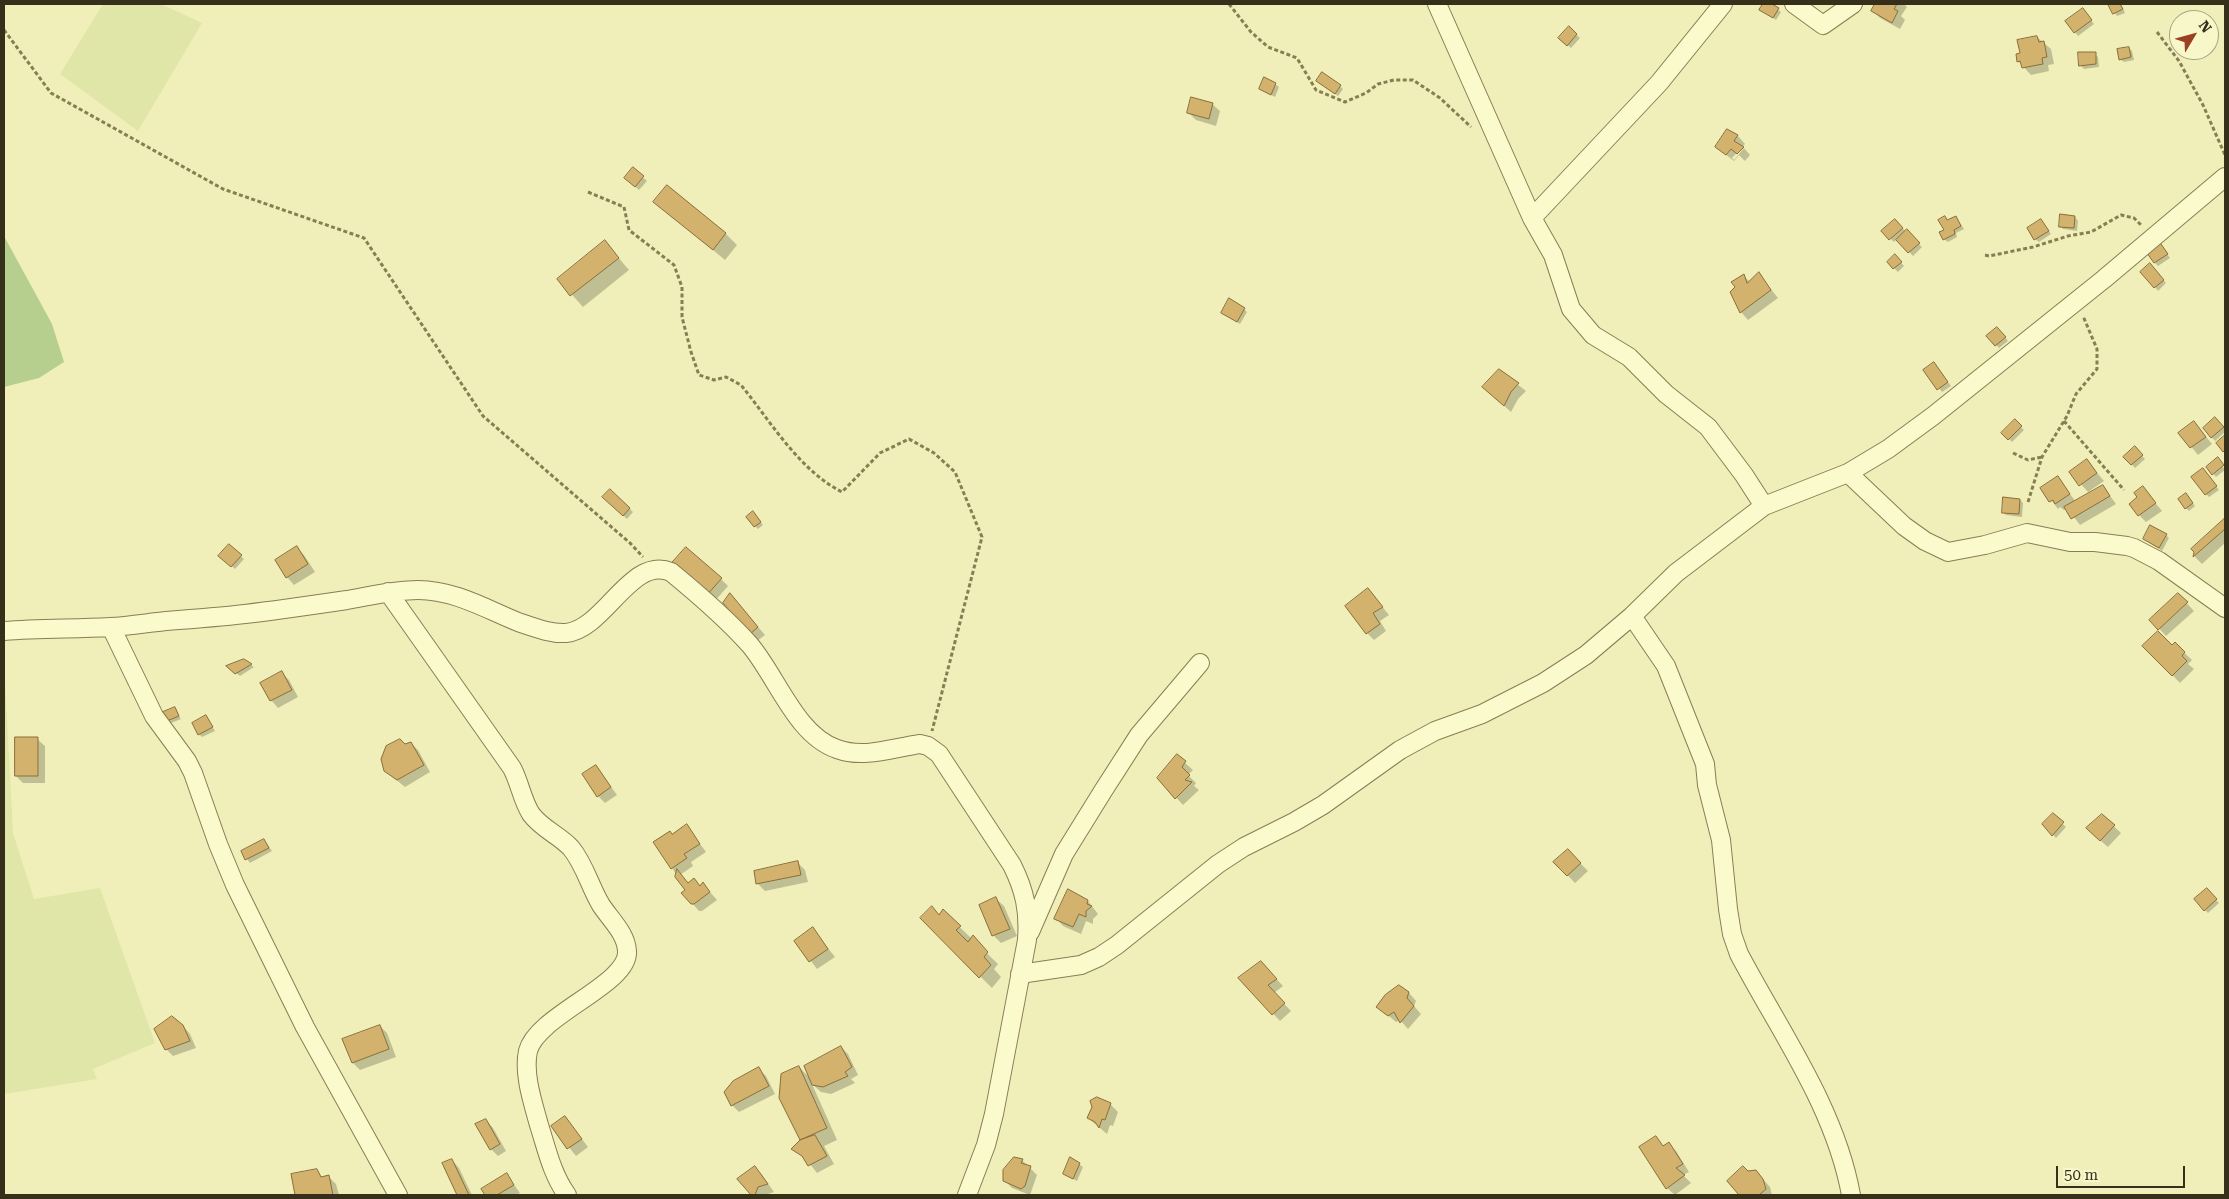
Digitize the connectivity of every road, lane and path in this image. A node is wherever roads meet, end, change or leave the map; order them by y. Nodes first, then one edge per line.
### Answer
1 (1229, 4) edge
2 (1437, 4) edge
3 (1723, 4) edge
4 (1794, 4) edge
5 (1854, 4) edge
6 (4, 30) edge
7 (2157, 32) dead end
8 (1492, 126) junction
9 (2225, 155) edge
10 (2225, 177) edge
11 (588, 192) dead end
12 (1532, 218) junction
13 (2154, 236) junction
14 (1984, 255) dead end
15 (2076, 302) junction
16 (2064, 422) junction
17 (2013, 453) dead end
18 (2042, 457) junction
19 (1848, 473) junction
20 (2124, 490) dead end
21 (2028, 502) dead end
22 (1764, 506) junction
23 (654, 569) junction
24 (388, 592) junction
25 (2225, 608) edge
26 (1632, 616) junction
27 (111, 627) junction
28 (4, 631) edge
29 (1200, 663) dead end
30 (928, 746) junction
31 (1027, 940) junction
32 (1020, 974) junction
33 (398, 1195) edge
34 (567, 1195) edge
35 (967, 1195) edge
36 (1851, 1195) edge

1 - 8 path
2 - 8 street
3 - 12 street
4 - 5 street
6 - 23 path
7 - 9 path
8 - 12 street
10 - 13 street
11 - 30 path
12 - 22 street
13 - 14 path
13 - 15 street
15 - 16 path
15 - 19 street
16 - 18 path
16 - 20 path
17 - 18 path
18 - 21 path
19 - 22 street
19 - 25 street
22 - 26 street
23 - 24 street
23 - 30 street
24 - 27 street
24 - 34 street
26 - 32 street
26 - 36 street
27 - 28 street
27 - 33 street
29 - 31 street
30 - 31 street
31 - 32 street
32 - 35 street

